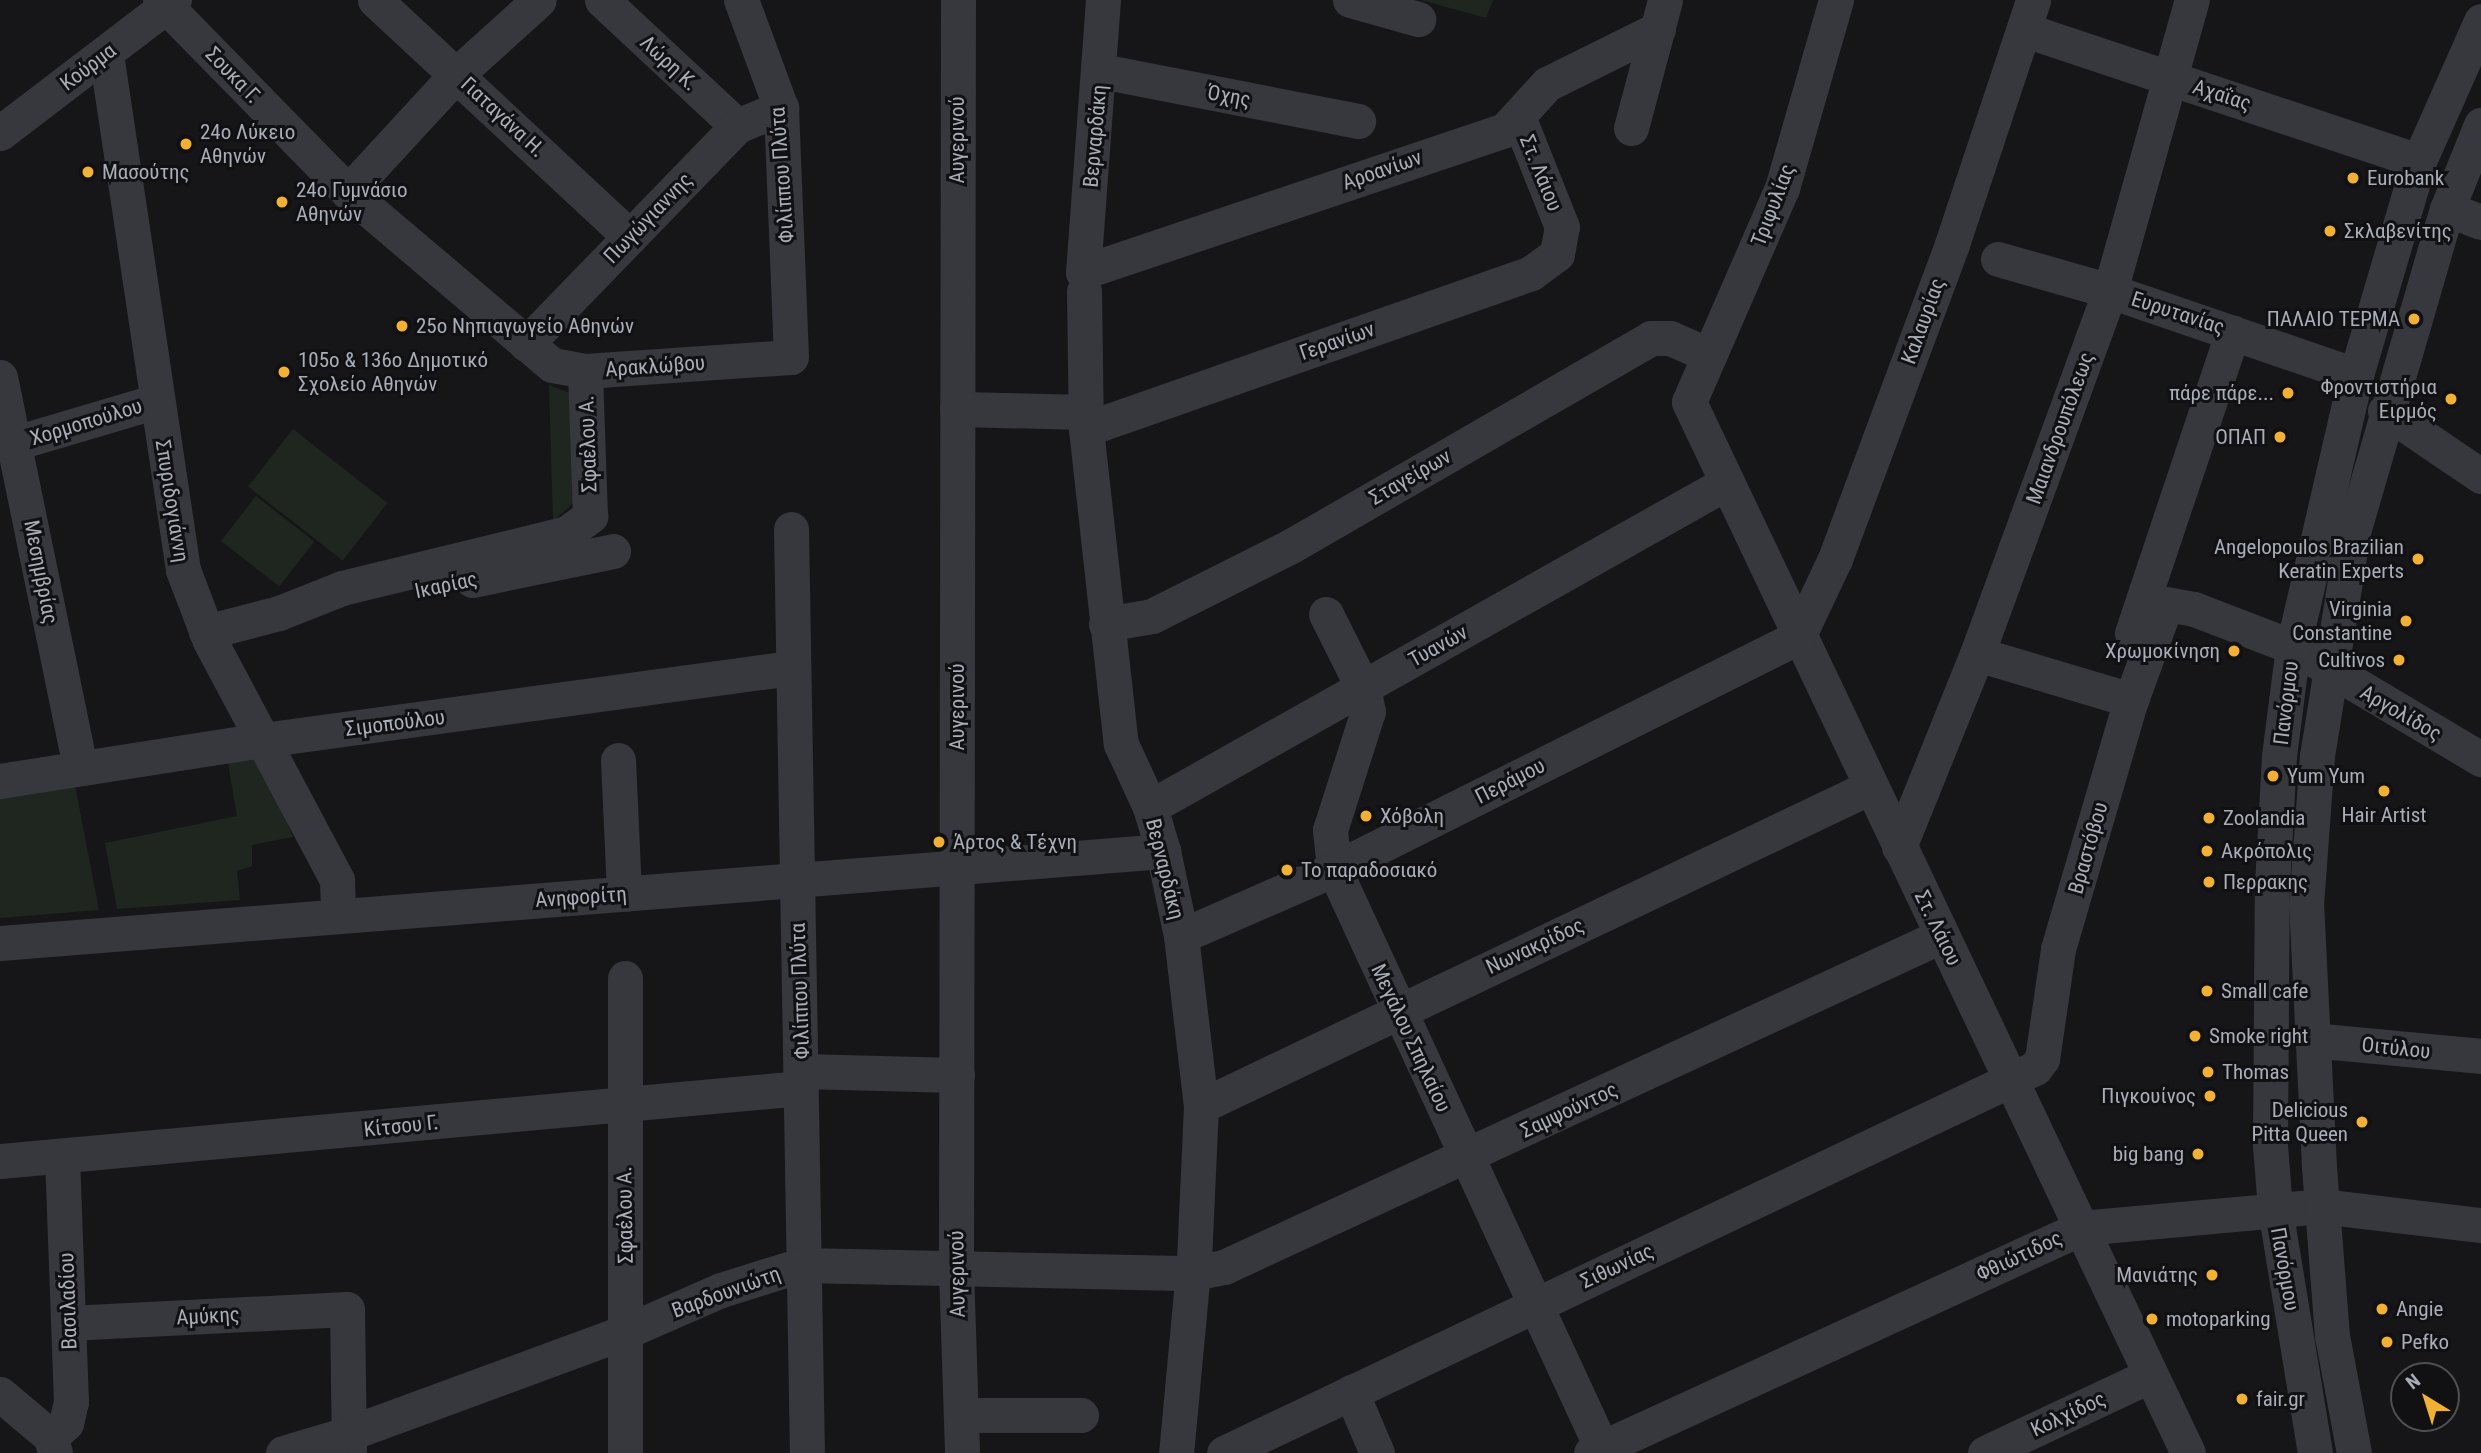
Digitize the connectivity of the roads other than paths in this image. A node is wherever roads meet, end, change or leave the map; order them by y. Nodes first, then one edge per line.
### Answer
1 (375, 0) edge
2 (539, 0) edge
3 (602, 0) edge
4 (741, 0) edge
5 (958, 0) edge
6 (1103, 0) edge
7 (1350, 0) edge
8 (1836, 0) edge
9 (2192, 0) edge
10 (167, 2) edge
11 (1661, 15) edge
12 (2029, 15) edge
13 (1418, 19) dead end
14 (2481, 21) edge
15 (106, 54) junction
16 (1101, 71) junction
17 (457, 74) junction
18 (2170, 78) junction
19 (781, 108) junction
20 (1518, 119) junction
21 (1358, 121) dead end
22 (2481, 125) edge
23 (737, 126) junction
24 (1631, 128) dead end
25 (0, 133) edge
26 (2419, 161) junction
27 (348, 192) junction
28 (2447, 209) junction
29 (2481, 222) edge
30 (1562, 227) joint
31 (630, 237) junction
32 (1998, 259) dead end
33 (1084, 281) junction
34 (2110, 291) junction
35 (2233, 332) junction
36 (526, 344) junction
37 (1709, 355) junction
38 (791, 357) joint
39 (585, 371) junction
40 (2356, 374) junction
41 (0, 377) edge
42 (157, 401) junction
43 (1689, 402) joint
44 (957, 409) junction
45 (2385, 411) junction
46 (1086, 421) junction
47 (15, 443) junction
48 (2481, 476) edge
49 (1726, 484) junction
50 (590, 516) joint
51 (790, 529) dead end
52 (612, 551) dead end
53 (2166, 604) joint
54 (279, 613) junction
55 (1326, 614) dead end
56 (1106, 624) junction
57 (206, 632) junction
58 (1798, 637) junction
59 (2292, 647) junction
60 (1977, 654) junction
61 (791, 668) junction
62 (2327, 669) junction
63 (1363, 688) junction
64 (2121, 698) junction
65 (263, 740) junction
66 (2481, 759) edge
67 (618, 760) dead end
68 (80, 768) junction
69 (0, 781) edge
70 (1870, 787) junction
71 (1150, 807) junction
72 (1899, 847) junction
73 (1163, 852) junction
74 (957, 867) junction
75 (1334, 869) junction
76 (797, 880) junction
77 (624, 894) junction
78 (338, 916) junction
79 (1181, 936) junction
80 (1941, 936) junction
81 (0, 943) edge
82 (625, 978) dead end
83 (1398, 1012) junction
84 (2312, 1040) junction
85 (2480, 1049) edge
86 (957, 1074) junction
87 (802, 1079) junction
88 (2010, 1080) junction
89 (623, 1104) junction
90 (1201, 1106) junction
91 (62, 1157) junction
92 (1466, 1158) junction
93 (0, 1161) edge
94 (2321, 1206) junction
95 (2275, 1209) junction
96 (2481, 1225) edge
97 (2081, 1227) junction
98 (801, 1265) junction
99 (956, 1270) junction
100 (1193, 1273) junction
101 (1534, 1306) junction
102 (69, 1323) junction
103 (627, 1331) junction
104 (2151, 1375) junction
105 (1351, 1392) junction
106 (0, 1394) edge
107 (961, 1415) junction
108 (1081, 1415) dead end
109 (43, 1443) edge
110 (349, 1443) edge
111 (1599, 1451) edge
112 (283, 1453) edge
113 (625, 1453) edge
114 (807, 1453) edge
115 (962, 1453) edge
116 (1176, 1453) edge
117 (1224, 1453) edge
118 (1377, 1453) edge
119 (1985, 1453) edge
120 (2188, 1453) edge
121 (2315, 1453) edge
122 (2354, 1453) edge

1 - 17 street, Γιαταγάνα Η.
2 - 17 street
3 - 23 street, Λώρη Κ.
4 - 19 street, Φιλίππου Πλύτα
5 - 44 street, Αυγερινού
6 - 16 street, Βερναρδάκη
7 - 13 street
8 - 37 street, Τριφυλίας
9 - 18 street, Μαιανδρουπόλεως
10 - 15 street, Κούρμα
10 - 27 street, Σουκα Γ.
11 - 20 street, Αροανίων
11 - 24 street
12 - 18 street, Αχαΐας
12 - 58 street, Καλαυρίας
14 - 26 street, Πανόρμου
15 - 25 street, Κούρμα
15 - 42 street, Σπυριδογιάννη
16 - 21 street, Όχης
16 - 33 street, Βερναρδάκη
17 - 27 street
17 - 31 street, Γιαταγάνα Η.
18 - 26 street, Αχαΐας
18 - 34 street, Μαιανδρουπόλεως
19 - 23 street, Πωγώγιαννης
19 - 38 street, Φιλίππου Πλύτα
20 - 30 street, Στ. Λάιου
20 - 33 street, Αροανίων
22 - 28 street, Πανόρμου
23 - 31 street, Πωγώγιαννης
26 - 40 street, Πανόρμου
27 - 36 street, Σουκα Γ.
28 - 29 street
28 - 45 street, Πανόρμου
30 - 46 street, Γερανίων
31 - 36 street, Πωγώγιαννης
32 - 34 street, Ευρυτανίας
33 - 46 street, Βερναρδάκη
34 - 35 street, Ευρυτανίας
34 - 60 street, Μαιανδρουπόλεως
35 - 40 street, Ευρυτανίας
35 - 64 street, Βραστόβου
36 - 39 street, Αρακλώβου
37 - 43 street, Τριφυλίας
37 - 56 street, Σταγείρων
38 - 39 street, Αρακλώβου
39 - 50 street, Σφαέλου Α.
40 - 59 street, Πανόρμου
41 - 47 street, Μεσημβρίας
42 - 47 street, Χορμοπούλου
42 - 57 street, Σπυριδογιάννη
43 - 49 street, Στ. Λάιου
44 - 46 street, Γερανίων
44 - 74 street, Αυγερινού
45 - 48 street
45 - 62 street, Πανόρμου
46 - 56 street, Βερναρδάκη
47 - 68 street, Μεσημβρίας
49 - 58 street, Στ. Λάιου
49 - 63 street, Τυανών
50 - 54 street, Ικαρίας
51 - 61 street, Φιλίππου Πλύτα
52 - 54 street, Ικαρίας
53 - 59 street, Αργολίδος
53 - 64 street, Βραστόβου
54 - 57 street, Ικαρίας
55 - 63 street, Μεγάλου Σπηλαίου
56 - 71 street, Βερναρδάκη
57 - 65 street, Σπυριδογιάννη
58 - 70 street, Στ. Λάιου
58 - 75 street, Περάμου
59 - 62 street, Αργολίδος
59 - 95 street, Πανόρμου
60 - 64 street
60 - 72 street, Μαιανδρουπόλεως
61 - 65 street, Σιμοπούλου
61 - 76 street, Φιλίππου Πλύτα
62 - 66 street, Αργολίδος
62 - 84 street, Πανόρμου
63 - 71 street, Τυανών
63 - 75 street, Μεγάλου Σπηλαίου
64 - 88 street, Βραστόβου
65 - 68 street, Σιμοπούλου
65 - 78 street, Σπυριδογιάννη
67 - 77 street
68 - 69 street, Σιμοπούλου
70 - 72 street, Στ. Λάιου
70 - 83 street, Νωνακρίδος
71 - 73 street, Βερναρδάκη
72 - 80 street, Στ. Λάιου
73 - 74 street, Ανηφορίτη
73 - 79 street, Βερναρδάκη
74 - 76 street, Ανηφορίτη
74 - 86 street, Αυγερινού
75 - 79 street, Περάμου
75 - 83 street, Μεγάλου Σπηλαίου
76 - 77 street, Ανηφορίτη
76 - 87 street, Φιλίππου Πλύτα
77 - 78 street, Ανηφορίτη
78 - 81 street, Ανηφορίτη
79 - 90 street, Βερναρδάκη
80 - 88 street, Στ. Λάιου
80 - 92 street, Σαμψούντος
82 - 89 street, Σφαέλου Α.
83 - 90 street, Νωνακρίδος
83 - 92 street, Μεγάλου Σπηλαίου
84 - 85 street, Οιτύλου
84 - 94 street, Πανόρμου
86 - 87 street, Κίτσου Γ.
86 - 99 street, Αυγερινού
87 - 89 street, Κίτσου Γ.
87 - 98 street, Φιλίππου Πλύτα
88 - 97 street, Στ. Λάιου
88 - 101 street, Σιθωνίας
89 - 91 street, Κίτσου Γ.
89 - 103 street, Σφαέλου Α.
90 - 100 street, Βερναρδάκη
91 - 93 street, Κίτσου Γ.
91 - 102 street, Βασιλαδίου
92 - 100 street, Σαμψούντος
92 - 101 street, Μεγάλου Σπηλαίου
94 - 95 street, Φθιώτιδος
94 - 96 street, Φθιώτιδος
94 - 122 street, Πανόρμου
95 - 97 street, Φθιώτιδος
95 - 121 street, Πανόρμου
97 - 104 street, Στ. Λάιου
97 - 111 street, Φθιώτιδος
98 - 99 street, Βαρδουνιώτη
98 - 103 street, Βαρδουνιώτη
98 - 114 street, Φιλίππου Πλύτα
99 - 100 street, Βαρδουνιώτη
99 - 107 street, Αυγερινού
100 - 116 street, Βερναρδάκη
101 - 105 street, Σιθωνίας
101 - 111 street, Μεγάλου Σπηλαίου
102 - 109 street, Βασιλαδίου
102 - 110 street, Αμύκης
103 - 110 street, Βαρδουνιώτη
103 - 113 street, Σφαέλου Α.
104 - 119 street, Κολχίδος
104 - 120 street, Στ. Λάιου
105 - 117 street, Σιθωνίας
105 - 118 street
106 - 109 street
107 - 108 street
107 - 115 street, Αυγερινού
110 - 112 street, Βαρδουνιώτη

